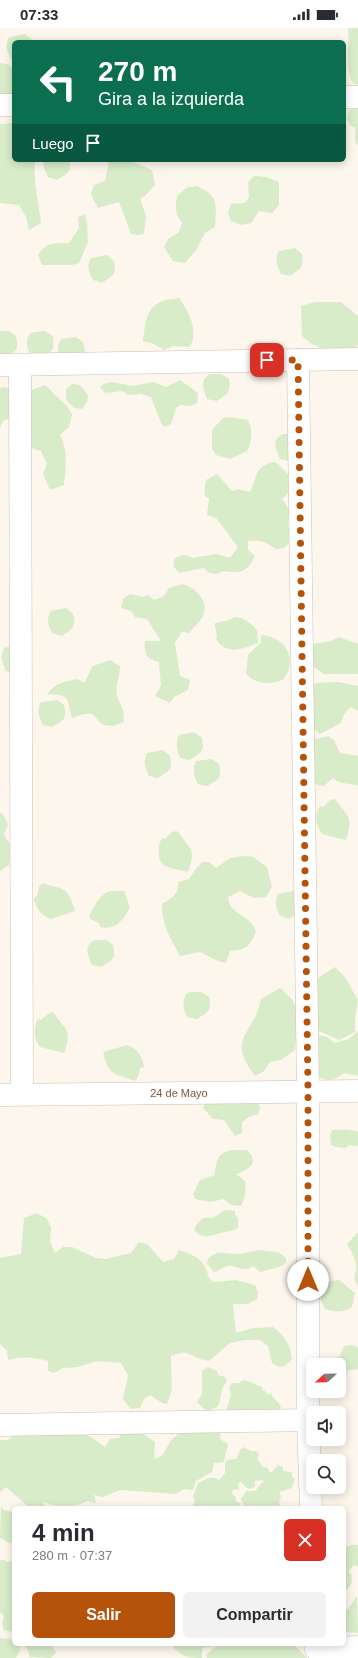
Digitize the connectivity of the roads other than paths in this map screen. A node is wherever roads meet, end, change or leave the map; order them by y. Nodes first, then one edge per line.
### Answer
1 (346, 97) edge
2 (358, 97) edge
3 (0, 105) edge
4 (12, 105) edge
5 (358, 359) edge
6 (298, 360) junction
7 (10, 365) edge
8 (358, 1091) edge
9 (308, 1092) junction
10 (22, 1094) junction
11 (0, 1095) edge
12 (308, 1406) edge
13 (306, 1420) edge
14 (0, 1425) edge
15 (309, 1446) edge
16 (311, 1506) edge
17 (358, 1647) edge
18 (316, 1650) edge

1 - 2 street
3 - 4 street
5 - 6 street
6 - 7 street
6 - 9 street
7 - 10 street
8 - 9 street, 24 de Mayo
9 - 10 street, 24 de Mayo
9 - 12 street
10 - 11 street, 24 de Mayo
13 - 14 street
15 - 16 street
17 - 18 street

